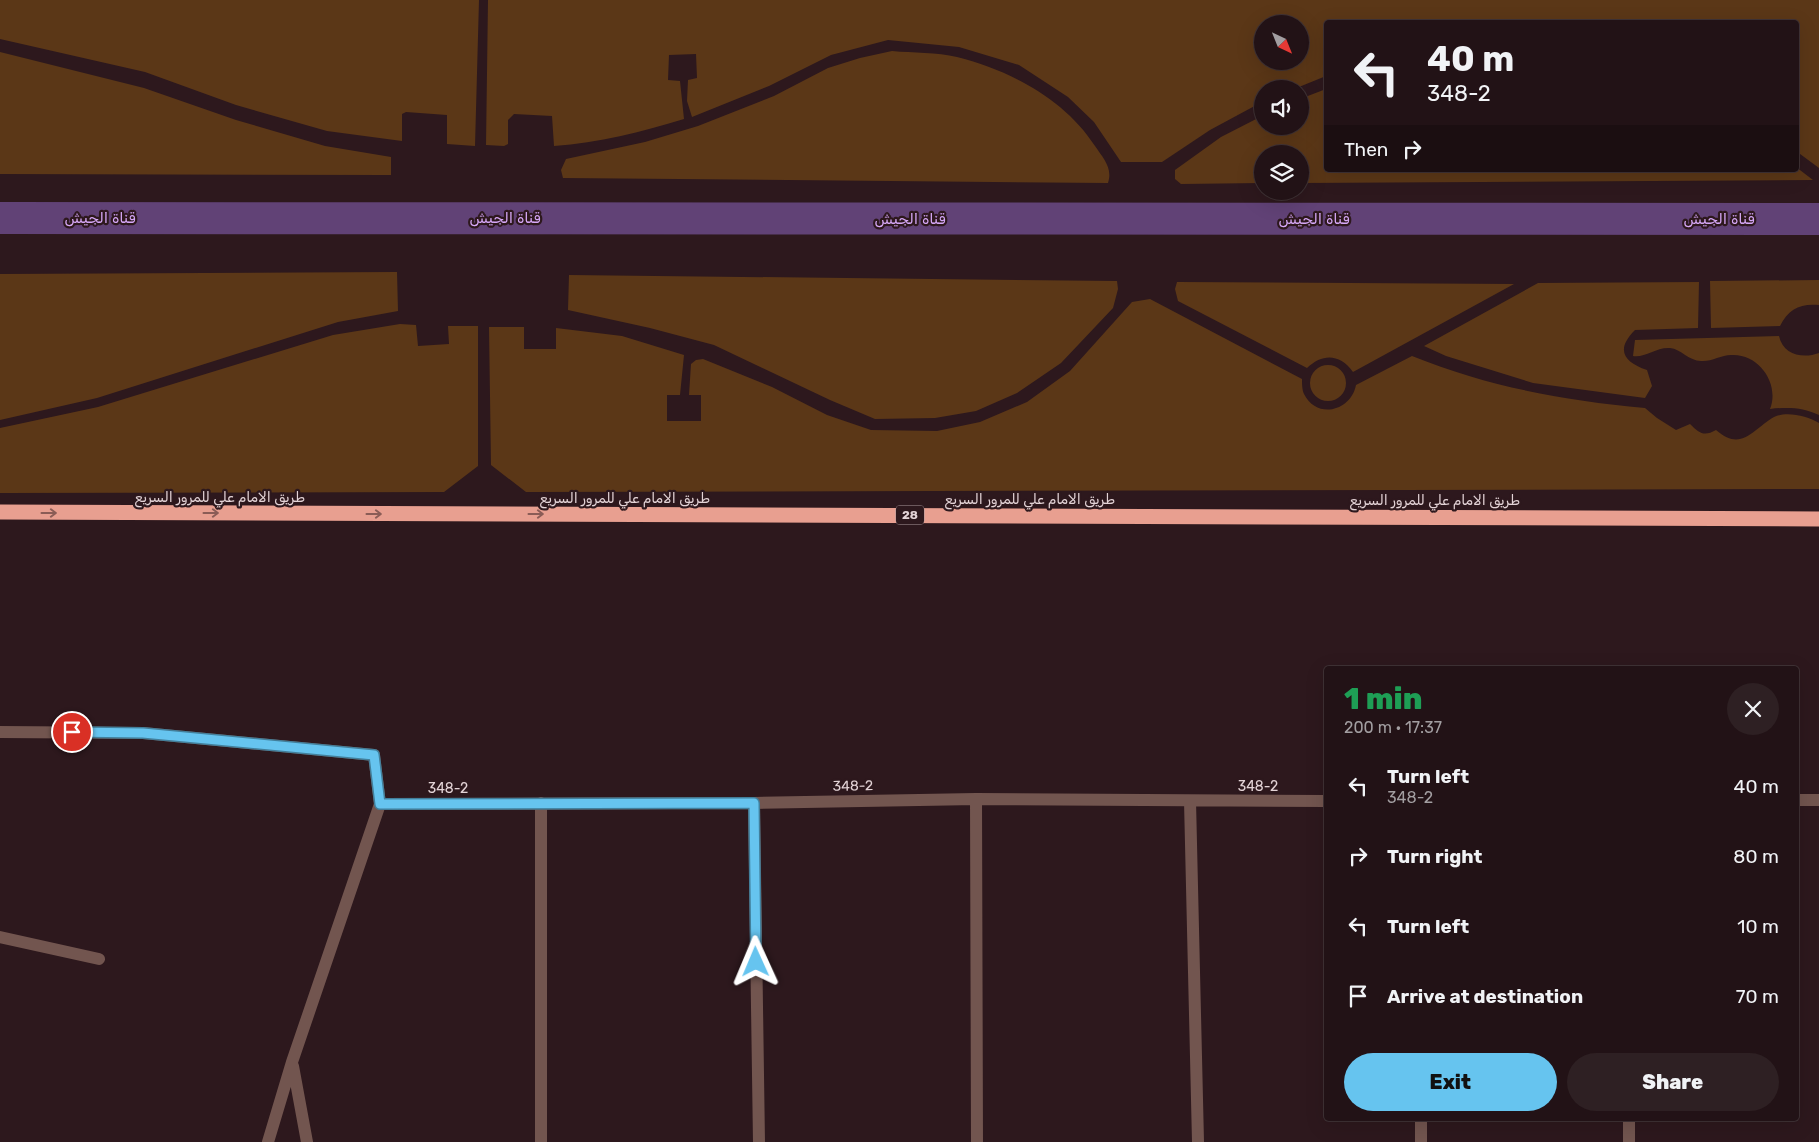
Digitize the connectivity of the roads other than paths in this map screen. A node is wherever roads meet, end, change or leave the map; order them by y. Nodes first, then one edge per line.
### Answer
1 (0, 512) edge
2 (1819, 519) edge
3 (0, 732) edge
4 (976, 799) junction
5 (1799, 800) edge
6 (1819, 800) edge
7 (1190, 801) junction
8 (1324, 801) edge
9 (540, 803) junction
10 (754, 803) junction
11 (380, 804) junction
12 (0, 937) edge
13 (99, 959) dead end
14 (292, 1062) junction
15 (1421, 1121) edge
16 (1629, 1121) edge
17 (268, 1142) edge
18 (307, 1142) edge
19 (541, 1142) edge
20 (759, 1142) edge
21 (977, 1142) edge
22 (1198, 1142) edge
23 (1420, 1142) edge
24 (1629, 1142) edge

1 -> 2 highway, طريق الامام علي للمرور السريع / 28
3 - 11 street
4 - 7 street, 348-2
4 - 10 street, 348-2
4 - 21 street
5 - 6 street
7 - 8 street, 348-2
7 - 22 street
9 - 10 street, 348-2
9 - 11 street, 348-2
9 - 19 street
10 - 20 street
11 - 14 street
12 - 13 street
14 - 17 street
14 - 18 street
15 - 23 street
16 - 24 street

